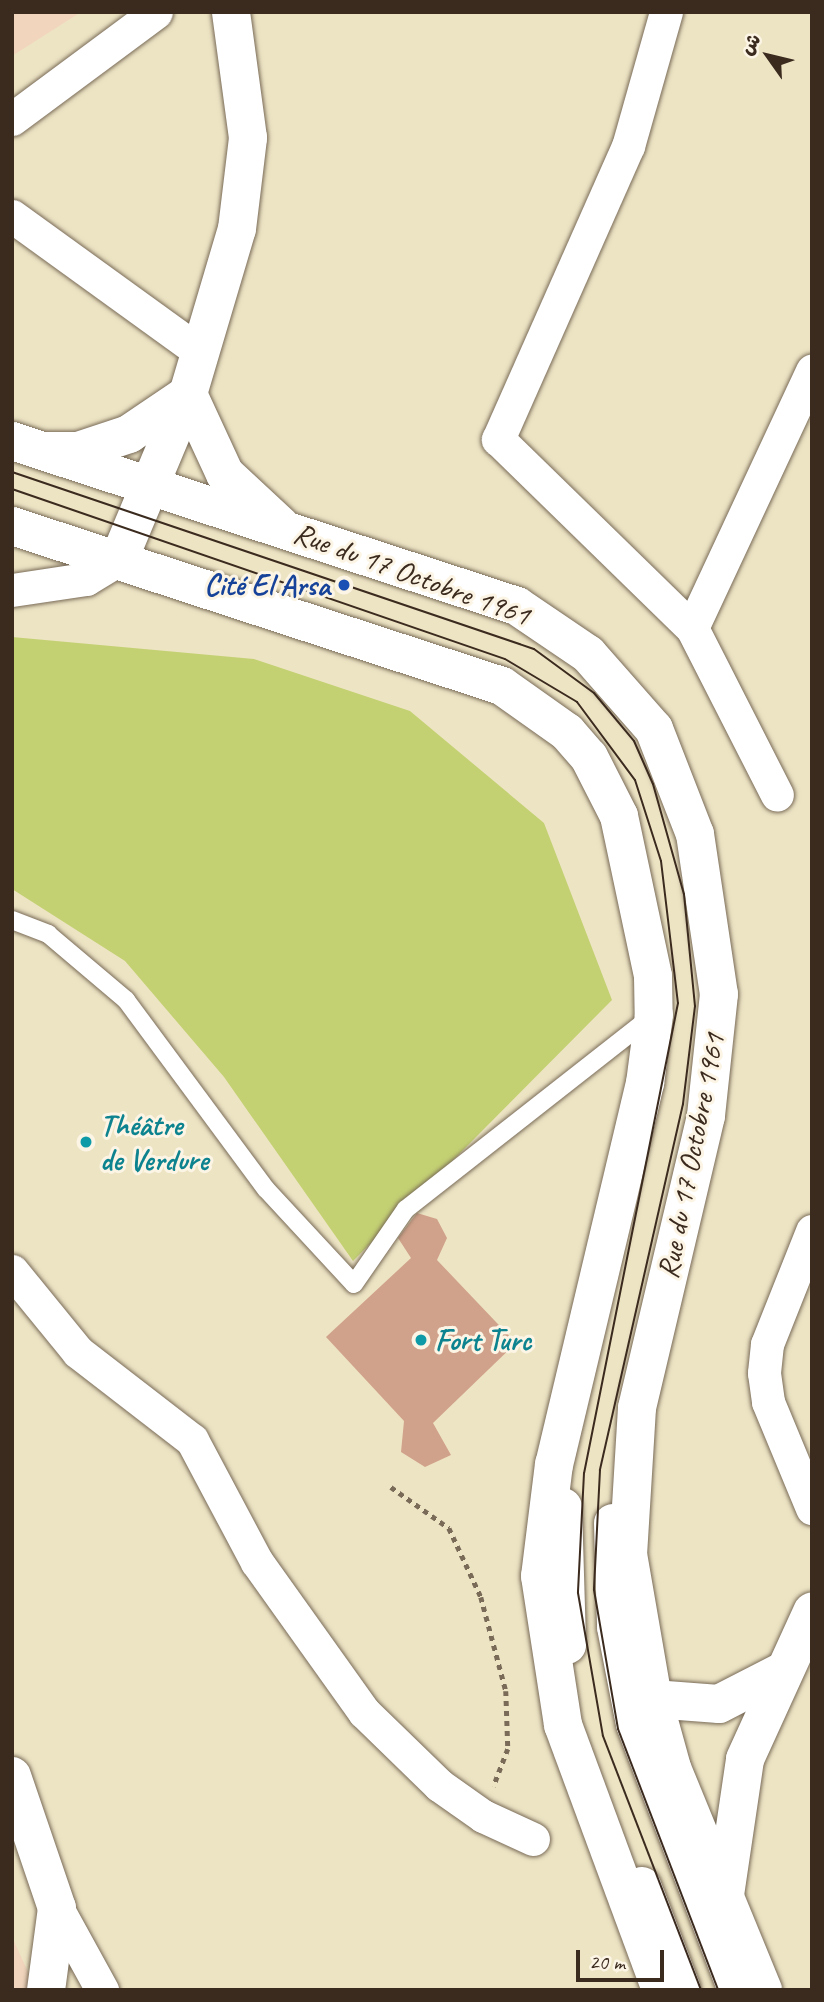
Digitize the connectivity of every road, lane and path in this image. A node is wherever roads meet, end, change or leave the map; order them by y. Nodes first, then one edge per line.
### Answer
1 (156, 12) edge
2 (230, 12) edge
3 (666, 12) edge
4 (12, 119) edge
5 (12, 216) edge
6 (200, 352) junction
7 (812, 371) edge
8 (188, 394) junction
9 (28, 446) edge
10 (154, 486) junction
11 (12, 526) edge
12 (281, 526) junction
13 (119, 559) junction
14 (12, 590) edge
15 (692, 628) junction
16 (777, 795) dead end
17 (12, 920) edge
18 (654, 1015) junction
19 (812, 1231) edge
20 (12, 1271) edge
21 (595, 1307) junction
22 (637, 1408) junction
23 (391, 1487) dead end
24 (812, 1508) edge
25 (812, 1612) edge
26 (779, 1673) junction
27 (653, 1699) junction
28 (12, 1776) edge
29 (483, 1816) junction
30 (533, 1839) dead end
31 (724, 1895) junction
32 (57, 1908) junction
33 (46, 1990) edge
34 (102, 1990) edge
35 (661, 1990) edge
36 (682, 1990) edge
37 (737, 1990) edge
38 (763, 1990) edge

1 - 4 street
2 - 6 main road
3 - 15 street
5 - 6 street
6 - 8 main road
7 - 15 street
8 - 9 main road
8 - 10 main road
8 - 12 main road
9 - 10 main road, Rue du 17 Octobre 1961
10 - 12 main road, Rue du 17 Octobre 1961
10 - 13 main road
11 - 13 main road, Rue du 17 Octobre 1961
12 - 22 main road, Rue du 17 Octobre 1961
13 - 14 street
13 - 18 main road, Rue du 17 Octobre 1961
15 - 16 street
17 - 18 lane
18 - 21 main road, Rue du 17 Octobre 1961
19 - 24 street
20 - 29 street
21 - 35 main road, Rue du 17 Octobre 1961
21 - 36 main road
22 - 27 main road, Rue du 17 Octobre 1961
22 - 37 main road
23 - 29 path
25 - 26 main road
26 - 27 main road
26 - 31 main road
27 - 31 main road, Rue du 17 Octobre 1961
28 - 32 main road
29 - 30 street
31 - 38 main road, Rue du 17 Octobre 1961
32 - 33 main road
32 - 34 street

